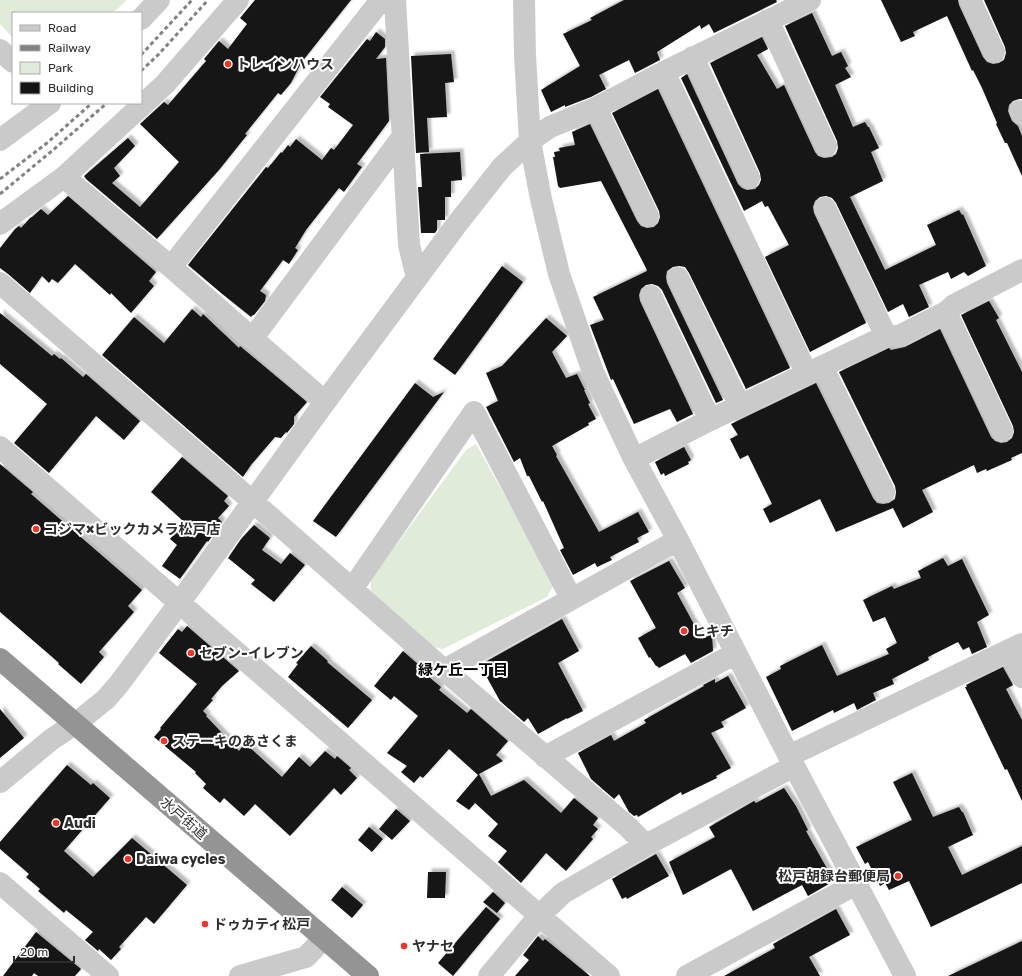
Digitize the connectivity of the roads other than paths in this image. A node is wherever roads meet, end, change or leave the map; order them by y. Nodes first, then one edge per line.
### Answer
1 (159, 0) edge
2 (238, 0) edge
3 (381, 0) edge
4 (395, 0) edge
5 (524, 0) edge
6 (970, 0) edge
7 (797, 3) edge
8 (142, 18) edge
9 (768, 20) junction
10 (0, 50) edge
11 (994, 52) dead end
12 (693, 57) junction
13 (12, 61) edge
14 (664, 72) junction
15 (49, 104) edge
16 (596, 108) junction
17 (403, 136) junction
18 (0, 140) edge
19 (530, 141) junction
20 (826, 146) dead end
21 (64, 178) junction
22 (749, 178) dead end
23 (824, 208) dead end
24 (648, 216) dead end
25 (0, 224) edge
26 (171, 268) junction
27 (1022, 270) edge
28 (416, 278) junction
29 (678, 278) dead end
30 (0, 283) edge
31 (651, 296) dead end
32 (946, 312) junction
33 (886, 336) junction
34 (252, 339) junction
35 (815, 371) junction
36 (325, 402) junction
37 (740, 406) junction
38 (710, 420) junction
39 (1002, 431) dead end
40 (0, 447) edge
41 (634, 459) junction
42 (884, 492) dead end
43 (252, 501) junction
44 (678, 540) junction
45 (352, 589) junction
46 (571, 598) junction
47 (180, 602) junction
48 (1016, 647) edge
49 (736, 653) junction
50 (0, 659) edge
51 (444, 670) junction
52 (1022, 677) edge
53 (75, 724) junction
54 (545, 757) junction
55 (791, 761) junction
56 (0, 782) edge
57 (646, 845) junction
58 (0, 883) edge
59 (856, 884) junction
60 (539, 916) junction
61 (324, 938) junction
62 (108, 976) edge
63 (240, 976) edge
64 (368, 976) edge
65 (489, 976) edge
66 (610, 976) edge
67 (687, 976) edge
68 (905, 976) edge

1 - 8 street
2 - 21 street
3 - 26 street
4 - 17 street
5 - 19 street
6 - 11 street
7 - 9 street
9 - 12 street
9 - 20 street
10 - 13 street
12 - 14 street
12 - 22 street
14 - 16 street
14 - 35 street
15 - 18 street
16 - 19 street
16 - 24 street
17 - 28 street
17 - 34 street
19 - 28 street
19 - 41 street
21 - 25 street
21 - 26 street
23 - 33 street
26 - 34 street
27 - 32 street
28 - 36 street
29 - 37 street
30 - 43 street
31 - 38 street
32 - 33 street
32 - 39 street
33 - 35 street
34 - 36 street
35 - 37 street
35 - 42 street
36 - 43 street
37 - 38 street
38 - 41 street
40 - 47 street
41 - 44 street
43 - 45 street
43 - 47 street
44 - 46 street
44 - 49 street
45 - 46 street
45 - 51 street
46 - 51 street
47 - 53 street
47 - 60 street
48 - 52 street
48 - 55 street
49 - 54 street
49 - 55 street
50 - 53 highway, 水戸街道
51 - 54 street
53 - 56 street
53 - 61 highway, 水戸街道
54 - 57 street
55 - 57 street
55 - 59 street
57 - 60 street
58 - 62 street
59 - 67 street
59 - 68 street
60 - 65 street
60 - 66 street
61 - 63 street
61 - 64 highway, 水戸街道

